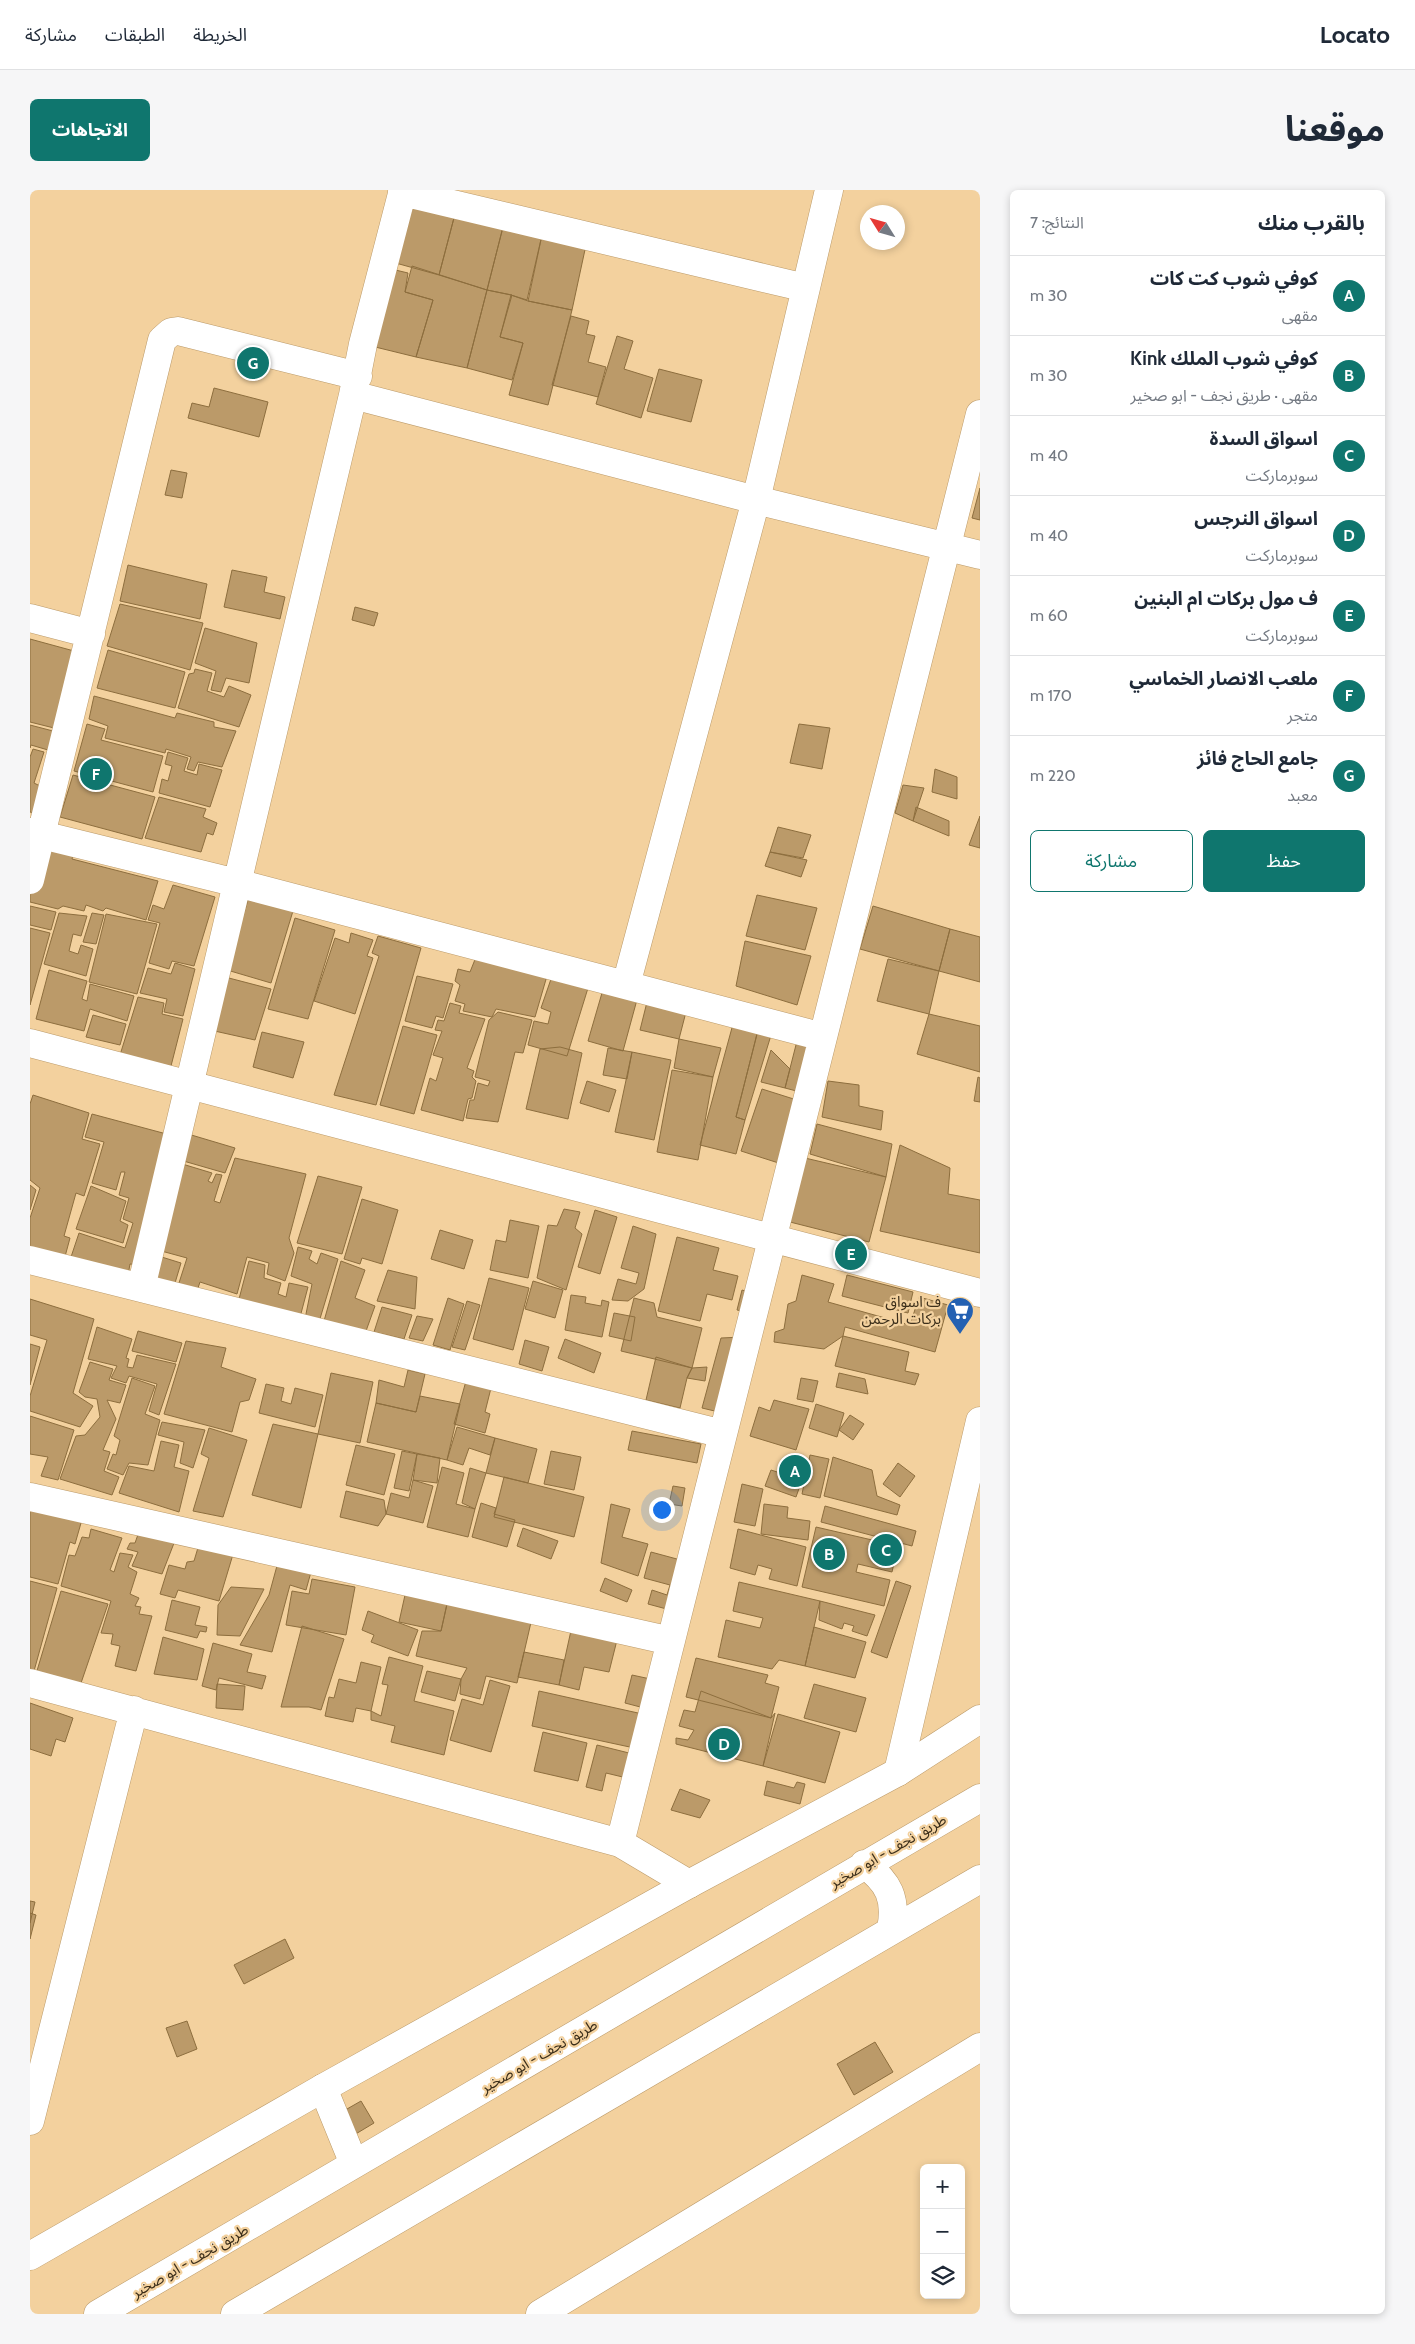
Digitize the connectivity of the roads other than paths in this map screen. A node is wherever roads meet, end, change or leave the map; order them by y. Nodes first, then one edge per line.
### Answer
1 (829, 190) edge
2 (402, 191) edge
3 (806, 288) junction
4 (356, 386) junction
5 (980, 414) edge
6 (756, 500) junction
7 (947, 546) junction
8 (980, 555) edge
9 (30, 618) edge
10 (91, 634) junction
11 (36, 834) edge
12 (30, 880) edge
13 (237, 883) junction
14 (626, 985) junction
15 (823, 1037) junction
16 (30, 1043) edge
17 (189, 1085) junction
18 (772, 1238) junction
19 (30, 1260) edge
20 (141, 1288) junction
21 (980, 1293) edge
22 (980, 1421) edge
23 (723, 1434) junction
24 (30, 1497) edge
25 (671, 1641) junction
26 (30, 1683) edge
27 (134, 1710) junction
28 (980, 1718) edge
29 (898, 1772) junction
30 (980, 1798) edge
31 (620, 1843) junction
32 (864, 1864) junction
33 (980, 1879) edge
34 (689, 1884) junction
35 (891, 1929) junction
36 (980, 2046) edge
37 (323, 2088) junction
38 (30, 2121) edge
39 (354, 2164) junction
40 (30, 2256) edge
41 (98, 2314) edge
42 (235, 2314) edge
43 (540, 2314) edge

1 - 3 main road
2 - 3 main road
2 - 4 main road
3 - 6 main road
4 - 6 main road
4 - 10 main road
4 - 13 main road
5 - 7 main road
6 - 7 main road
6 - 14 main road
7 - 8 main road
7 - 15 main road
9 - 10 main road
10 - 11 main road
11 - 12 main road
11 - 13 main road
13 - 14 main road
13 - 17 main road
14 - 15 main road
15 - 18 main road
16 - 17 main road
17 - 18 main road
17 - 20 main road
18 - 21 main road
18 - 23 main road
19 - 20 main road
20 - 23 main road
22 - 29 main road
23 - 25 main road
24 - 25 main road
25 - 31 main road
26 - 27 main road
27 - 31 main road
27 - 38 main road
28 - 29 main road
29 - 34 main road
30 - 32 main road, طريق نجف - ابو صخير
31 - 34 main road
32 - 35 main road
32 - 39 main road, طريق نجف - ابو صخير
33 - 35 main road
34 - 37 main road
35 - 42 main road
36 - 43 main road
37 - 39 main road
37 - 40 main road
39 - 41 main road, طريق نجف - ابو صخير

